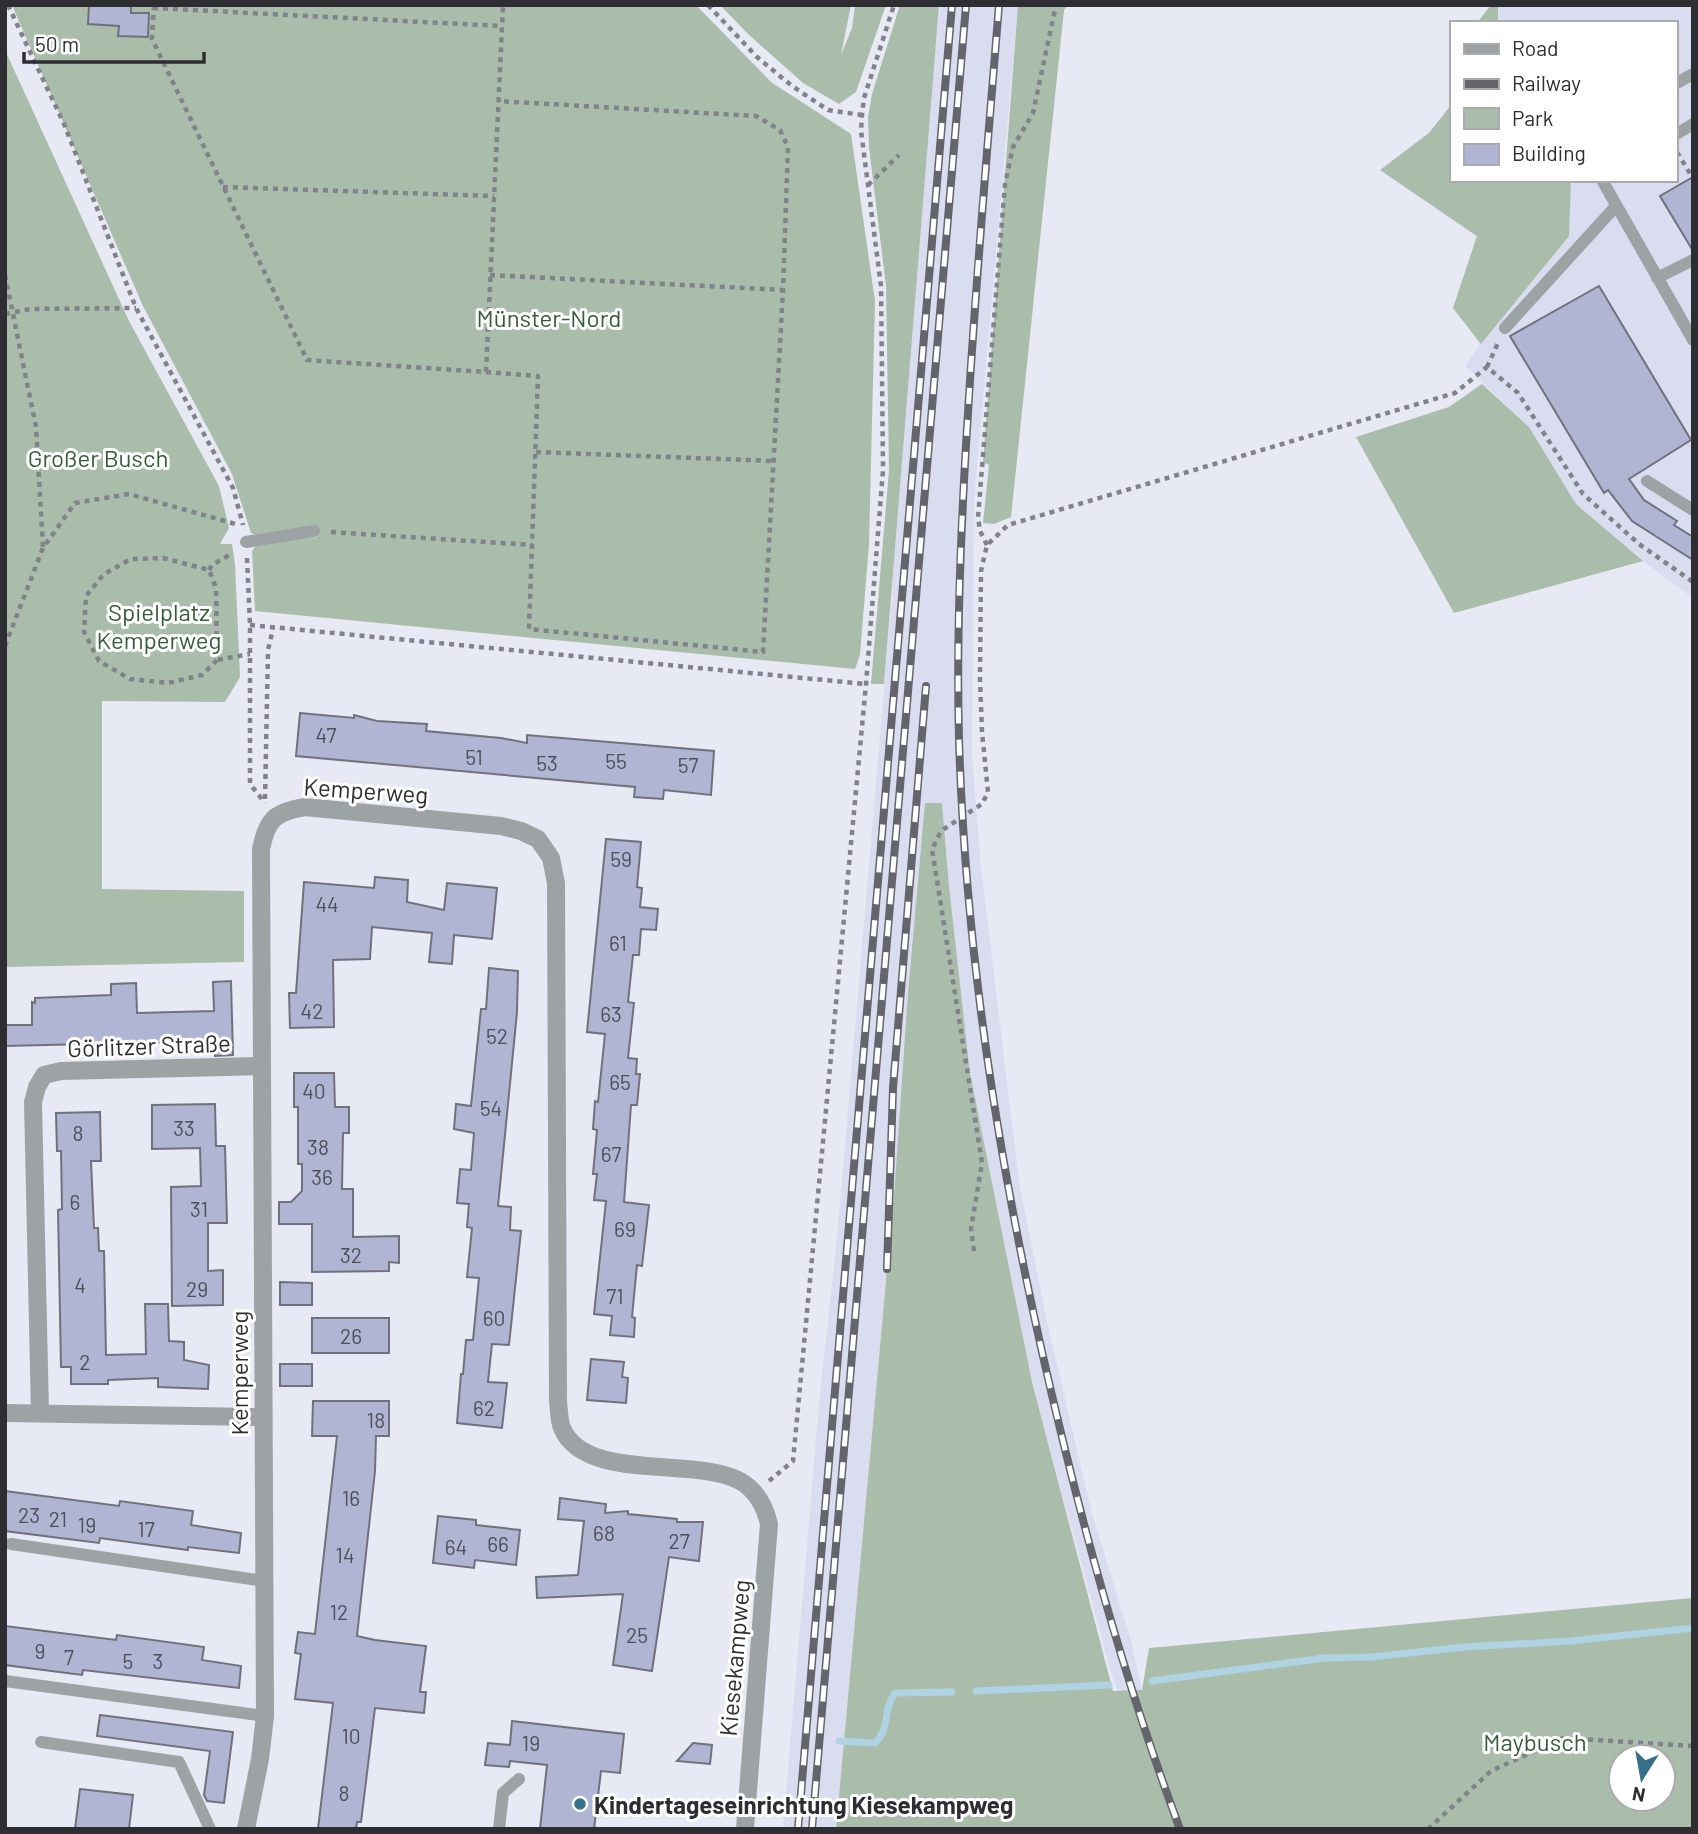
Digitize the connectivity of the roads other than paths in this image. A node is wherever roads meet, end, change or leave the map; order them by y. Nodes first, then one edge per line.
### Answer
1 (1693, 74) edge
2 (1677, 83) edge
3 (1693, 124) edge
4 (1677, 134) edge
5 (1603, 182) edge
6 (1616, 206) junction
7 (1693, 260) edge
8 (1657, 278) junction
9 (1505, 328) road end
10 (1693, 340) edge
11 (1647, 481) dead end
12 (1693, 510) edge
13 (314, 531) road end
14 (246, 542) road end
15 (261, 1066) junction
16 (5, 1413) edge
17 (40, 1413) junction
18 (262, 1417) junction
19 (755, 1494) joint
20 (11, 1544) dead end
21 (265, 1581) junction
22 (5, 1681) edge
23 (265, 1716) junction
24 (41, 1742) dead end
25 (519, 1779) dead end
26 (210, 1829) edge
27 (246, 1829) edge
28 (499, 1829) edge
29 (745, 1829) edge

1 - 2 lane
3 - 4 lane
5 - 6 lane
6 - 8 lane
6 - 9 lane
7 - 8 lane
8 - 10 lane
11 - 12 lane
13 - 14 lane
15 - 17 street, Görlitzer Straße
15 - 18 street, Kemperweg
15 - 19 street, Kemperweg
16 - 17 street
17 - 18 street
18 - 21 street, Kemperweg
19 - 29 street, Kiesekampweg
20 - 21 lane
21 - 23 street, Kemperweg
22 - 23 lane
23 - 27 street, Kemperweg
24 - 26 lane
25 - 28 lane

